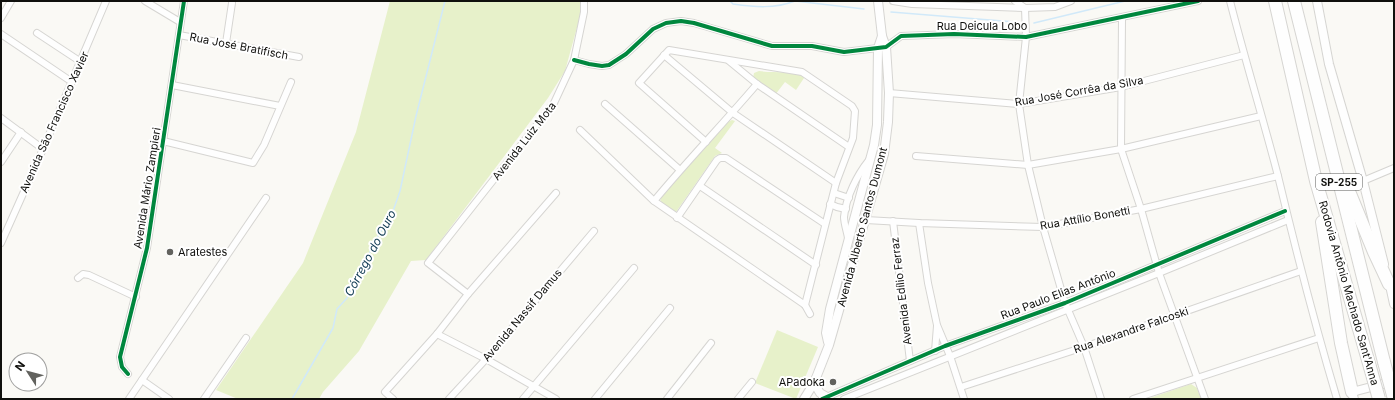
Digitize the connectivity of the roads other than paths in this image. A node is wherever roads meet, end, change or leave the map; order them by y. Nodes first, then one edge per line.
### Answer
1 (11, 1) edge
2 (106, 1) edge
3 (145, 1) edge
4 (184, 1) edge
5 (584, 1) edge
6 (878, 1) edge
7 (893, 1) edge
8 (1015, 1) edge
9 (1071, 1) edge
10 (1198, 1) edge
11 (1230, 1) edge
12 (1275, 1) edge
13 (1294, 1) edge
14 (1317, 1) edge
15 (232, 3) dead end
16 (990, 4) edge
17 (1025, 8) junction
18 (1, 18) edge
19 (1122, 18) junction
20 (180, 22) junction
21 (37, 33) dead end
22 (1, 34) edge
23 (179, 35) junction
24 (1026, 37) junction
25 (226, 43) junction
26 (882, 48) junction
27 (664, 55) junction
28 (1244, 55) junction
29 (299, 58) dead end
30 (574, 60) junction
31 (729, 61) junction
32 (81, 62) junction
33 (754, 65) junction
34 (748, 77) junction
35 (72, 82) junction
36 (291, 82) dead end
37 (757, 84) junction
38 (172, 85) junction
39 (1121, 86) junction
40 (888, 93) junction
41 (605, 104) dead end
42 (1019, 104) junction
43 (280, 106) junction
44 (733, 112) junction
45 (1260, 116) junction
46 (1, 118) edge
47 (580, 130) dead end
48 (21, 132) junction
49 (163, 141) junction
50 (706, 142) junction
51 (850, 147) junction
52 (1331, 148) junction
53 (43, 149) junction
54 (1121, 149) junction
55 (916, 156) dead end
56 (872, 157) junction
57 (1, 162) edge
58 (1028, 165) junction
59 (1394, 168) edge
60 (680, 170) junction
61 (1278, 176) junction
62 (1316, 181) junction
63 (1362, 181) junction
64 (855, 182) junction
65 (836, 183) junction
66 (864, 184) junction
67 (700, 186) junction
68 (876, 186) junction
69 (556, 193) dead end
70 (834, 193) junction
71 (266, 198) dead end
72 (850, 198) junction
73 (654, 201) junction
74 (830, 204) junction
75 (1141, 209) junction
76 (1285, 211) junction
77 (845, 213) junction
78 (677, 218) junction
79 (854, 219) junction
80 (866, 220) junction
81 (1288, 220) junction
82 (893, 221) junction
83 (919, 223) junction
84 (825, 224) junction
85 (1043, 227) junction
86 (594, 231) dead end
87 (1, 241) edge
88 (848, 241) junction
89 (816, 264) junction
90 (1156, 265) junction
91 (634, 268) dead end
92 (1301, 271) junction
93 (1159, 273) junction
94 (78, 278) dead end
95 (1390, 284) junction
96 (468, 294) junction
97 (136, 297) junction
98 (1065, 303) junction
99 (1394, 304) edge
100 (805, 305) junction
101 (670, 308) dead end
102 (1068, 309) junction
103 (810, 314) dead end
104 (1175, 314) junction
105 (937, 325) junction
106 (437, 334) junction
107 (246, 338) dead end
108 (1319, 338) junction
109 (711, 343) dead end
110 (829, 345) junction
111 (945, 346) junction
112 (1084, 347) junction
113 (935, 350) junction
114 (950, 356) junction
115 (486, 358) junction
116 (910, 361) junction
117 (128, 374) dead end
118 (1198, 378) junction
119 (142, 380) junction
120 (1394, 381) edge
121 (752, 382) dead end
122 (814, 383) junction
123 (534, 386) junction
124 (1394, 386) edge
125 (960, 387) junction
126 (837, 396) edge
127 (1353, 396) edge
128 (824, 398) edge
129 (129, 399) edge
130 (169, 399) edge
131 (204, 399) edge
132 (393, 399) edge
133 (449, 399) edge
134 (523, 399) edge
135 (556, 399) edge
136 (595, 399) edge
137 (667, 399) edge
138 (738, 399) edge
139 (804, 399) edge
140 (844, 399) edge
141 (964, 399) edge
142 (1101, 399) edge
143 (1133, 399) edge
144 (1204, 399) edge
145 (1337, 399) edge
146 (1379, 399) edge
147 (1394, 399) edge

1 - 18 street
2 - 32 street, Avenida São Francisco Xavier
3 - 20 street
4 - 20 street, Avenida Mário Zampieri
5 - 30 street, Avenida Luiz Mota
6 - 26 street, Avenida Alberto Santos Dumont
7 - 16 street
8 - 17 street
9 - 17 street
10 - 19 street, Rua Deicula Lobo
11 - 28 street
12 - 62 highway, Rodovia Antônio Machado Sant'Anna / SP-255
13 - 52 highway, Rodovia Antônio Machado Sant'Anna / SP-255
14 - 63 street
15 - 25 street
16 - 17 street
17 - 24 street
19 - 24 street, Rua Deicula Lobo
19 - 39 street
20 - 23 street, Avenida Mário Zampieri
21 - 32 street
22 - 35 street
23 - 25 street, Rua José Bratifisch
23 - 38 street, Avenida Mário Zampieri
24 - 26 street, Rua Deicula Lobo
24 - 42 street
25 - 29 street, Rua José Bratifisch
26 - 30 street
26 - 40 street, Avenida Alberto Santos Dumont
26 - 56 street, Avenida Alberto Santos Dumont
27 - 31 street
27 - 44 street
27 - 50 street
28 - 39 street, Rua José Corrêa da Silva
28 - 45 street
30 - 96 street, Avenida Luiz Mota
31 - 33 street
31 - 34 street
32 - 35 street, Avenida São Francisco Xavier
33 - 34 street
33 - 51 street
34 - 37 street
35 - 53 street, Avenida São Francisco Xavier
36 - 43 street
37 - 44 street
37 - 51 street
38 - 43 street
38 - 49 street, Avenida Mário Zampieri
39 - 42 street, Rua José Corrêa da Silva
39 - 54 street
40 - 42 street, Rua José Corrêa da Silva
40 - 68 street, Avenida Alberto Santos Dumont
41 - 60 street
42 - 58 street
43 - 49 street
44 - 50 street
44 - 65 street
45 - 54 street
45 - 61 street
46 - 48 street
47 - 73 street
48 - 53 street
48 - 57 street
49 - 97 street, Avenida Mário Zampieri
50 - 60 street
51 - 65 street
52 - 95 highway
52 - 147 highway, Rodovia Antônio Machado Sant'Anna / SP-255, bridge
53 - 87 street, Avenida São Francisco Xavier
54 - 58 street
54 - 75 street
55 - 58 street
56 - 64 street
56 - 66 street, Avenida Alberto Santos Dumont
58 - 85 street
59 - 63 street
60 - 73 street
61 - 75 street, Rua Attílio Bonetti
61 - 76 street
62 - 127 highway
62 - 146 highway, Rodovia Antônio Machado Sant'Anna / SP-255, bridge
63 - 95 street
64 - 66 street
64 - 72 street
65 - 70 street
66 - 68 street
66 - 79 street, Avenida Alberto Santos Dumont
67 - 78 street
67 - 84 street
67 - 89 street
68 - 80 street, Avenida Alberto Santos Dumont
69 - 96 street
70 - 72 street
70 - 74 street
71 - 119 street
72 - 77 street
73 - 78 street
74 - 77 street
74 - 84 street
75 - 85 street, Rua Attílio Bonetti
75 - 90 street
76 - 81 street
76 - 90 street, Rua Paulo Elias Antônio
77 - 79 street
77 - 88 street
78 - 100 street
79 - 80 street
79 - 88 street, Avenida Alberto Santos Dumont
80 - 82 street, Rua Attílio Bonetti
80 - 110 street, Avenida Alberto Santos Dumont
81 - 92 street
81 - 93 street, Rua Paulo Elias Antônio
82 - 83 street, Rua Attílio Bonetti
82 - 116 street, Avenida Edílio Ferraz
83 - 85 street, Rua Attílio Bonetti
83 - 105 street
84 - 89 street
85 - 98 street
86 - 115 street, Avenida Nassif Damus
88 - 110 street, Avenida Alberto Santos Dumont
89 - 100 street
90 - 93 street
90 - 98 street, Rua Paulo Elias Antônio
91 - 123 street
92 - 104 street, Rua Alexandre Falcoski
92 - 108 street
93 - 102 street, Rua Paulo Elias Antônio
93 - 104 street
94 - 97 street
95 - 99 street
96 - 106 street
97 - 117 street, Avenida Mário Zampieri
98 - 102 street
98 - 111 street, Rua Paulo Elias Antônio
100 - 103 street
101 - 136 street
102 - 112 street
102 - 114 street, Rua Paulo Elias Antônio
104 - 112 street, Rua Alexandre Falcoski
104 - 118 street
105 - 111 street
105 - 113 street
106 - 115 street
106 - 132 street
107 - 131 street
108 - 118 street
108 - 145 street
109 - 137 street
110 - 122 street, Avenida Alberto Santos Dumont
111 - 113 street, Rua Paulo Elias Antônio
111 - 114 street
112 - 125 street, Rua Alexandre Falcoski
112 - 142 street
113 - 116 street, Rua Paulo Elias Antônio
114 - 125 street
114 - 140 street, Rua Paulo Elias Antônio
115 - 123 street
115 - 133 street, Avenida Nassif Damus
116 - 126 street, Rua Paulo Elias Antônio
118 - 143 street
118 - 144 street
119 - 129 street
119 - 130 street
120 - 127 street
121 - 138 street
122 - 128 street
122 - 139 street, Avenida Alberto Santos Dumont
123 - 134 street
123 - 135 street
124 - 127 street
125 - 141 street
126 - 128 street, Rua Paulo Elias Antônio

